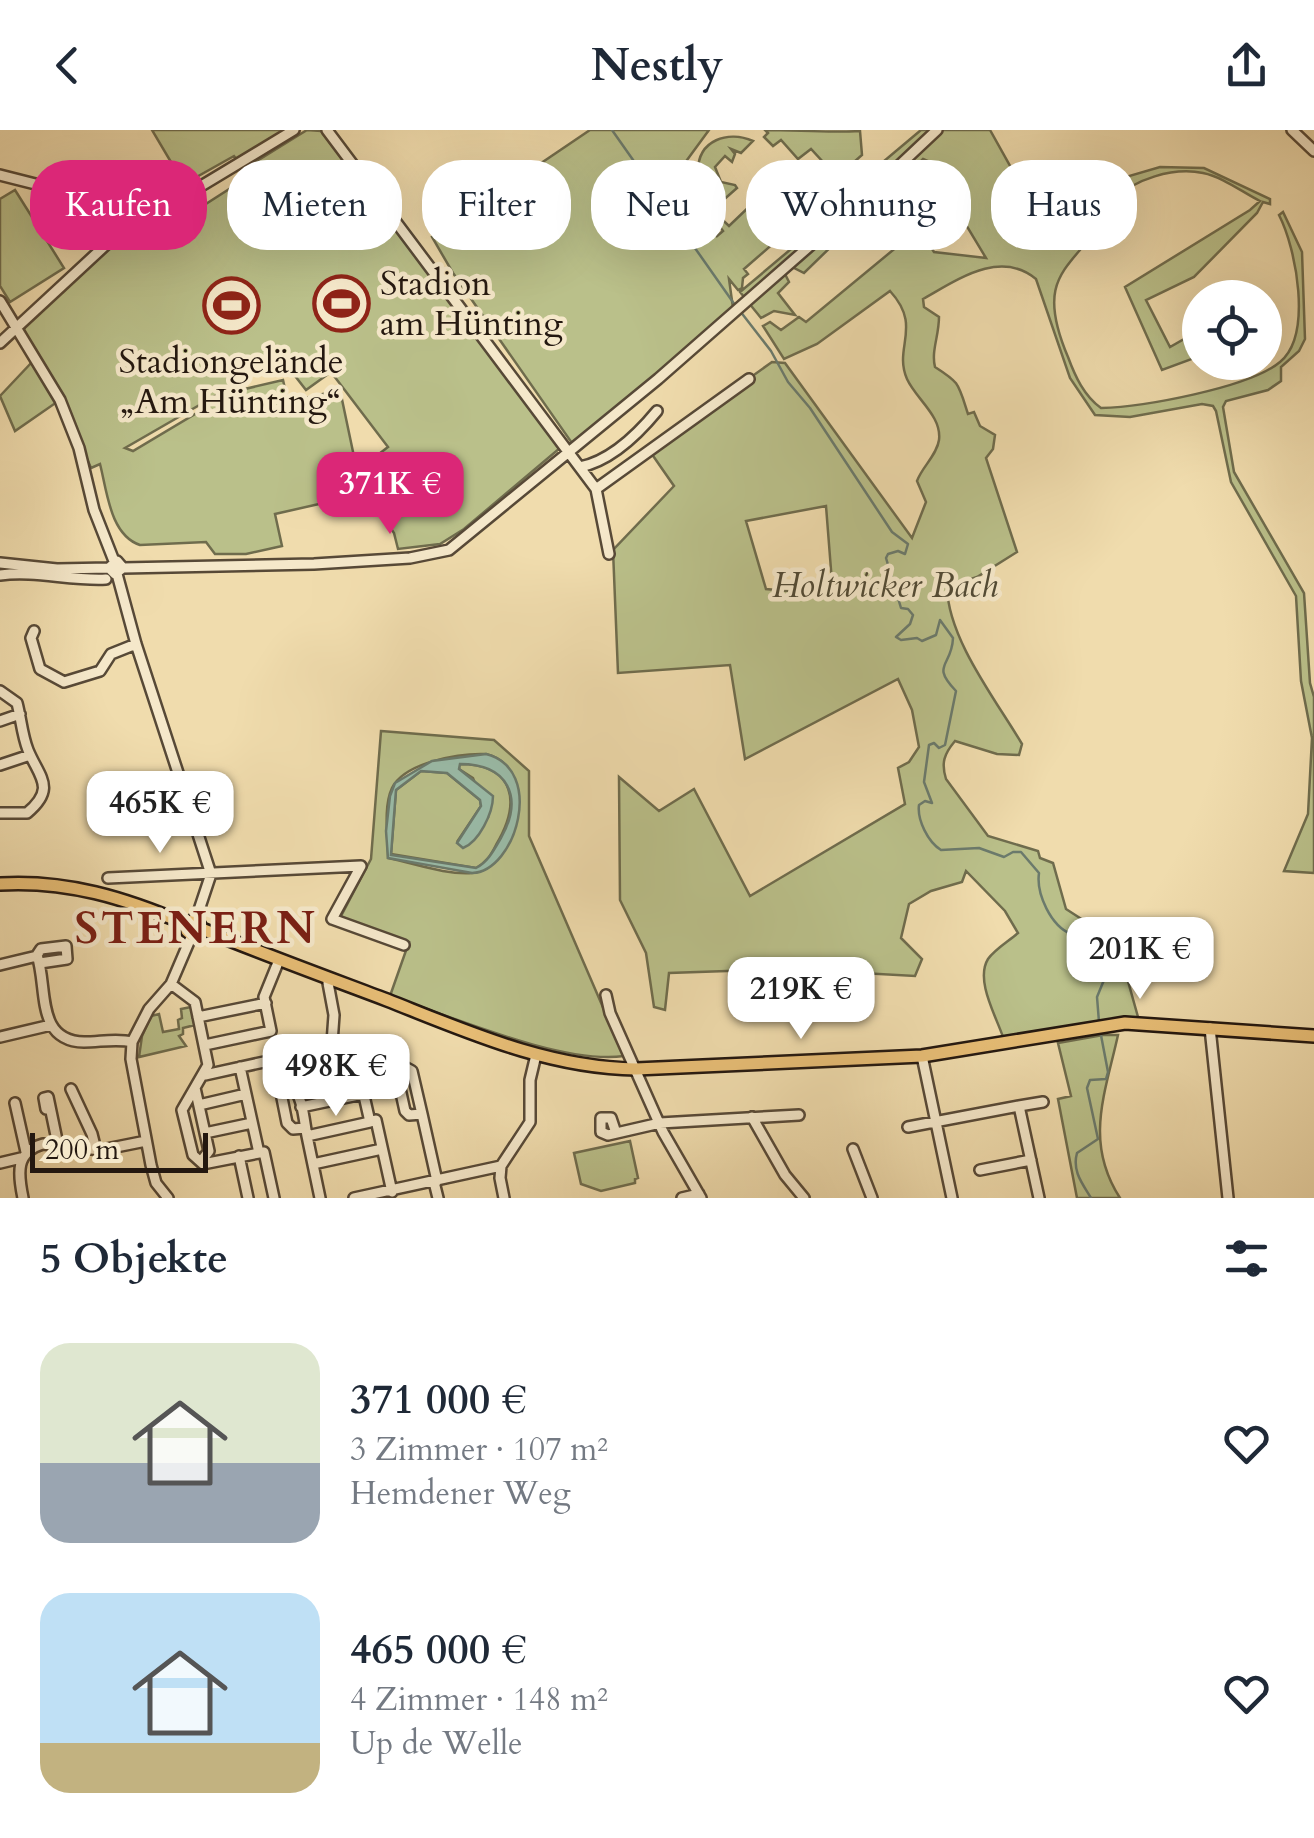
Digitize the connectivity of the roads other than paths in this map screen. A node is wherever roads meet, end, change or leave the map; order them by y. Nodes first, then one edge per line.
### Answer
1 (294, 130) edge
2 (326, 130) edge
3 (936, 130) edge
4 (1292, 130) edge
5 (1314, 151) edge
6 (0, 175) edge
7 (207, 182) edge
8 (30, 183) edge
9 (98, 250) edge
10 (0, 302) edge
11 (15, 327) junction
12 (0, 343) edge
13 (749, 380) dead end
14 (657, 410) dead end
15 (644, 427) junction
16 (657, 444) junction
17 (569, 452) junction
18 (580, 467) junction
19 (596, 489) junction
20 (609, 554) dead end
21 (0, 563) edge
22 (114, 570) junction
23 (0, 575) edge
24 (34, 631) dead end
25 (136, 644) junction
26 (0, 691) edge
27 (20, 714) junction
28 (0, 721) edge
29 (30, 754) junction
30 (0, 766) edge
31 (0, 814) edge
32 (210, 874) junction
33 (108, 878) dead end
34 (0, 884) edge
35 (194, 927) junction
36 (404, 945) dead end
37 (277, 964) dead end
38 (0, 965) edge
39 (171, 984) junction
40 (328, 984) dead end
41 (606, 995) dead end
42 (266, 1002) junction
43 (198, 1017) junction
44 (51, 1025) junction
45 (1210, 1028) junction
46 (1314, 1036) edge
47 (0, 1037) edge
48 (132, 1042) junction
49 (204, 1046) junction
50 (536, 1055) junction
51 (922, 1056) junction
52 (264, 1062) dead end
53 (357, 1065) junction
54 (240, 1067) junction
55 (636, 1069) junction
56 (330, 1071) junction
57 (204, 1074) junction
58 (397, 1075) junction
59 (298, 1078) dead end
60 (195, 1088) junction
61 (71, 1089) dead end
62 (246, 1094) junction
63 (363, 1094) junction
64 (1044, 1102) dead end
65 (15, 1103) dead end
66 (199, 1105) junction
67 (1019, 1106) junction
68 (301, 1107) junction
69 (50, 1108) dead end
70 (422, 1114) junction
71 (800, 1115) dead end
72 (752, 1117) junction
73 (370, 1122) junction
74 (936, 1122) junction
75 (252, 1123) junction
76 (660, 1124) junction
77 (908, 1127) dead end
78 (306, 1132) junction
79 (205, 1133) junction
80 (616, 1133) dead end
81 (146, 1141) junction
82 (58, 1145) junction
83 (382, 1149) junction
84 (853, 1149) dead end
85 (96, 1150) junction
86 (264, 1152) dead end
87 (24, 1155) junction
88 (239, 1156) junction
89 (202, 1160) junction
90 (1030, 1160) junction
91 (0, 1163) edge
92 (313, 1164) junction
93 (501, 1166) junction
94 (980, 1170) dead end
95 (436, 1182) junction
96 (398, 1193) edge
97 (700, 1196) edge
98 (23, 1198) edge
99 (168, 1198) edge
100 (248, 1198) edge
101 (274, 1198) edge
102 (320, 1198) edge
103 (354, 1198) edge
104 (438, 1198) edge
105 (504, 1198) edge
106 (682, 1198) edge
107 (804, 1198) edge
108 (872, 1198) edge
109 (952, 1198) edge
110 (1039, 1198) edge
111 (1228, 1198) edge

1 - 7 street
2 - 17 street
3 - 17 street
4 - 5 street
6 - 8 street
9 - 11 street
10 - 11 street
11 - 12 street
11 - 22 street
13 - 16 street
14 - 15 street
15 - 16 street
15 - 18 street
16 - 19 street
17 - 18 street
17 - 22 street
18 - 19 street
19 - 20 street
21 - 22 street
22 - 23 street
22 - 25 street
24 - 25 street
25 - 32 street
26 - 27 street
27 - 28 street
27 - 29 street
29 - 30 street
29 - 31 street
32 - 33 street
32 - 35 street
32 - 36 street
34 - 35 main road
35 - 39 street
35 - 50 main road
37 - 42 street
38 - 44 street
39 - 43 street
39 - 48 street
40 - 56 street
41 - 55 street
42 - 43 street
42 - 49 street
43 - 49 street
44 - 47 street
44 - 48 street
45 - 46 main road
45 - 51 main road
45 - 111 street
48 - 81 street
49 - 57 street
50 - 55 main road
50 - 93 street
51 - 55 main road
51 - 74 street
52 - 54 street
53 - 56 street
53 - 58 street
53 - 63 street
54 - 57 street
54 - 62 street
55 - 76 street
56 - 59 street
57 - 60 street
58 - 70 street
58 - 70 street
60 - 66 street
60 - 89 street
61 - 85 street
62 - 66 street
62 - 75 street
63 - 68 street
63 - 73 street
64 - 67 street
65 - 87 street
66 - 79 street
67 - 74 street
67 - 90 street
68 - 78 street
68 - 78 street
69 - 82 street
70 - 95 street
71 - 72 street
72 - 76 street
72 - 107 street
73 - 78 street
73 - 83 street
74 - 77 street
74 - 109 street
75 - 79 street
75 - 88 street
76 - 80 street
76 - 97 street
78 - 92 street
79 - 89 street
81 - 85 street
81 - 99 street
82 - 85 street
82 - 87 street
83 - 92 street
83 - 96 street
84 - 108 street
86 - 101 street
87 - 91 street
87 - 98 street
88 - 89 street
88 - 100 street
90 - 94 street
90 - 110 street
92 - 102 street
93 - 95 street
93 - 105 street
95 - 96 street
95 - 104 street
96 - 103 street
97 - 106 street

